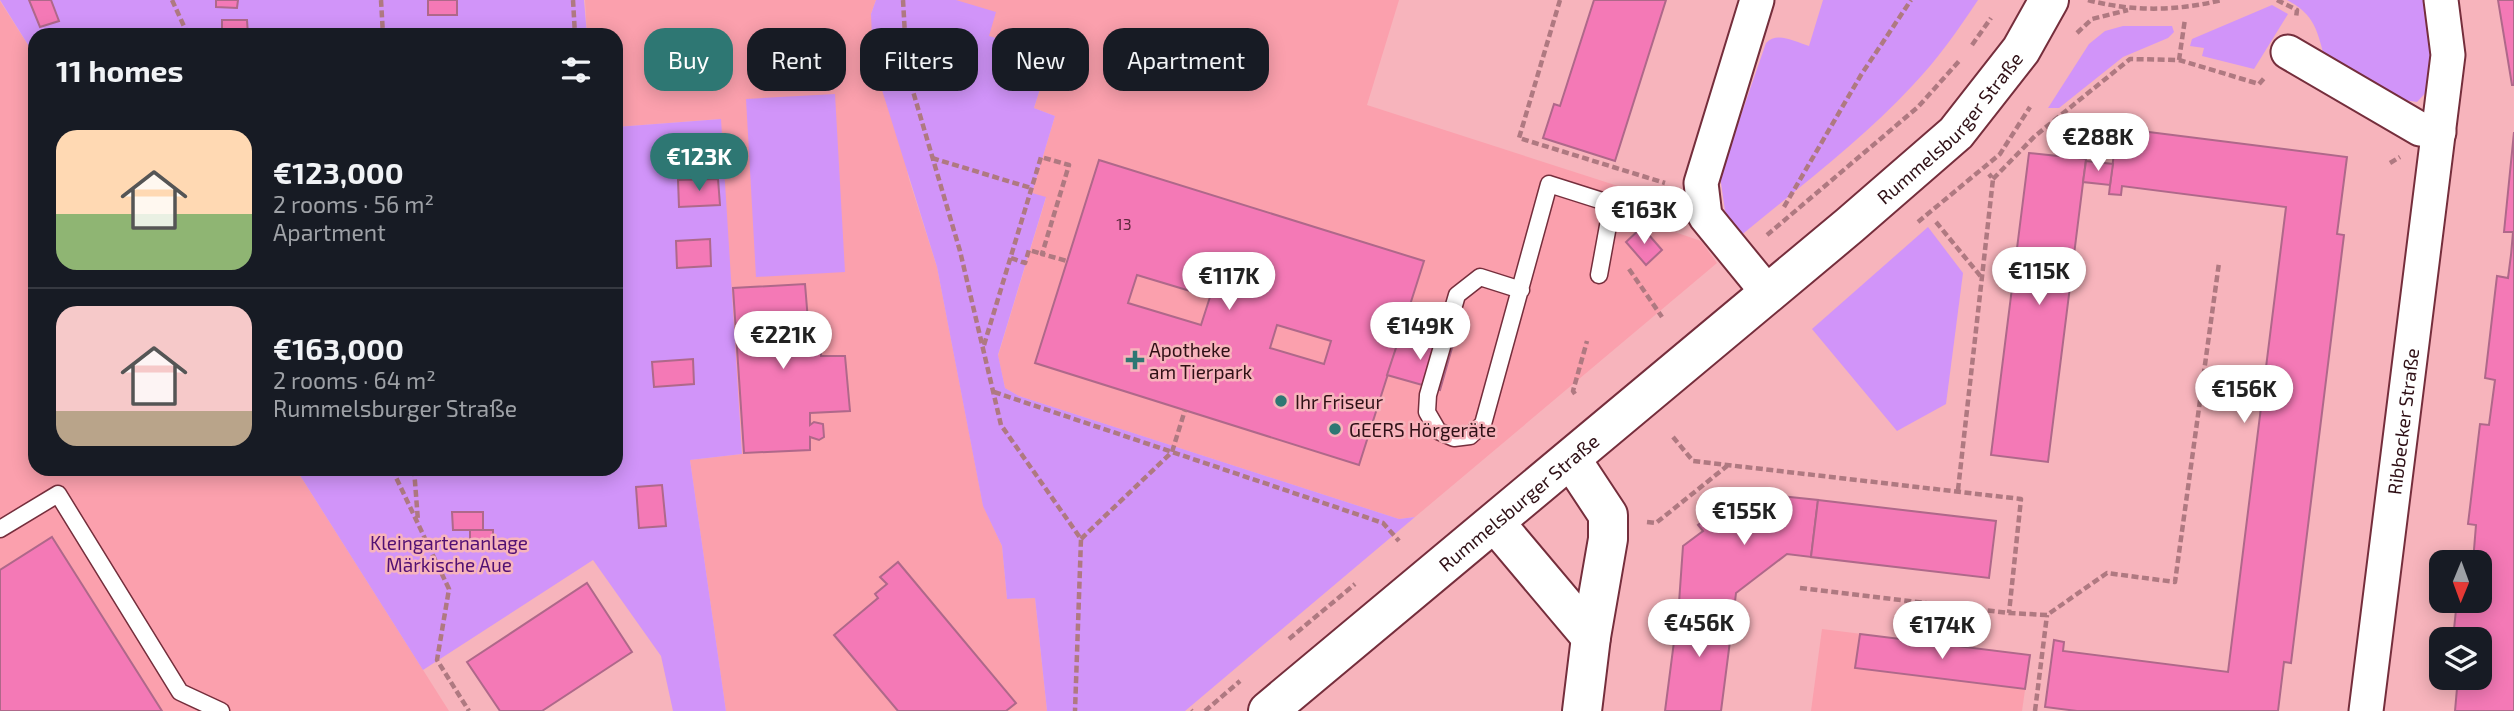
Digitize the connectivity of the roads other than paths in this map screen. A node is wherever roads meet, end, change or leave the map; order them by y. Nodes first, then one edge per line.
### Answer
1 (1757, 0) edge
2 (2049, 0) edge
3 (2441, 0) edge
4 (2288, 52) dead end
5 (2439, 132) junction
6 (1599, 275) dead end
7 (1521, 290) junction
8 (1768, 293) junction
9 (1571, 459) junction
10 (1495, 523) junction
11 (0, 529) edge
12 (1591, 637) junction
13 (221, 711) edge
14 (1269, 711) edge
15 (1582, 711) edge
16 (2366, 711) edge

1 - 8 street
2 - 8 street, Rummelsburger Straße
3 - 5 street, Ribbecker Straße
4 - 5 street
5 - 16 street, Ribbecker Straße
6 - 7 lane
7 - 7 lane
8 - 9 street, Rummelsburger Straße
9 - 10 street, Rummelsburger Straße
9 - 12 street
10 - 12 street
10 - 14 street, Rummelsburger Straße
11 - 13 lane
12 - 15 street

